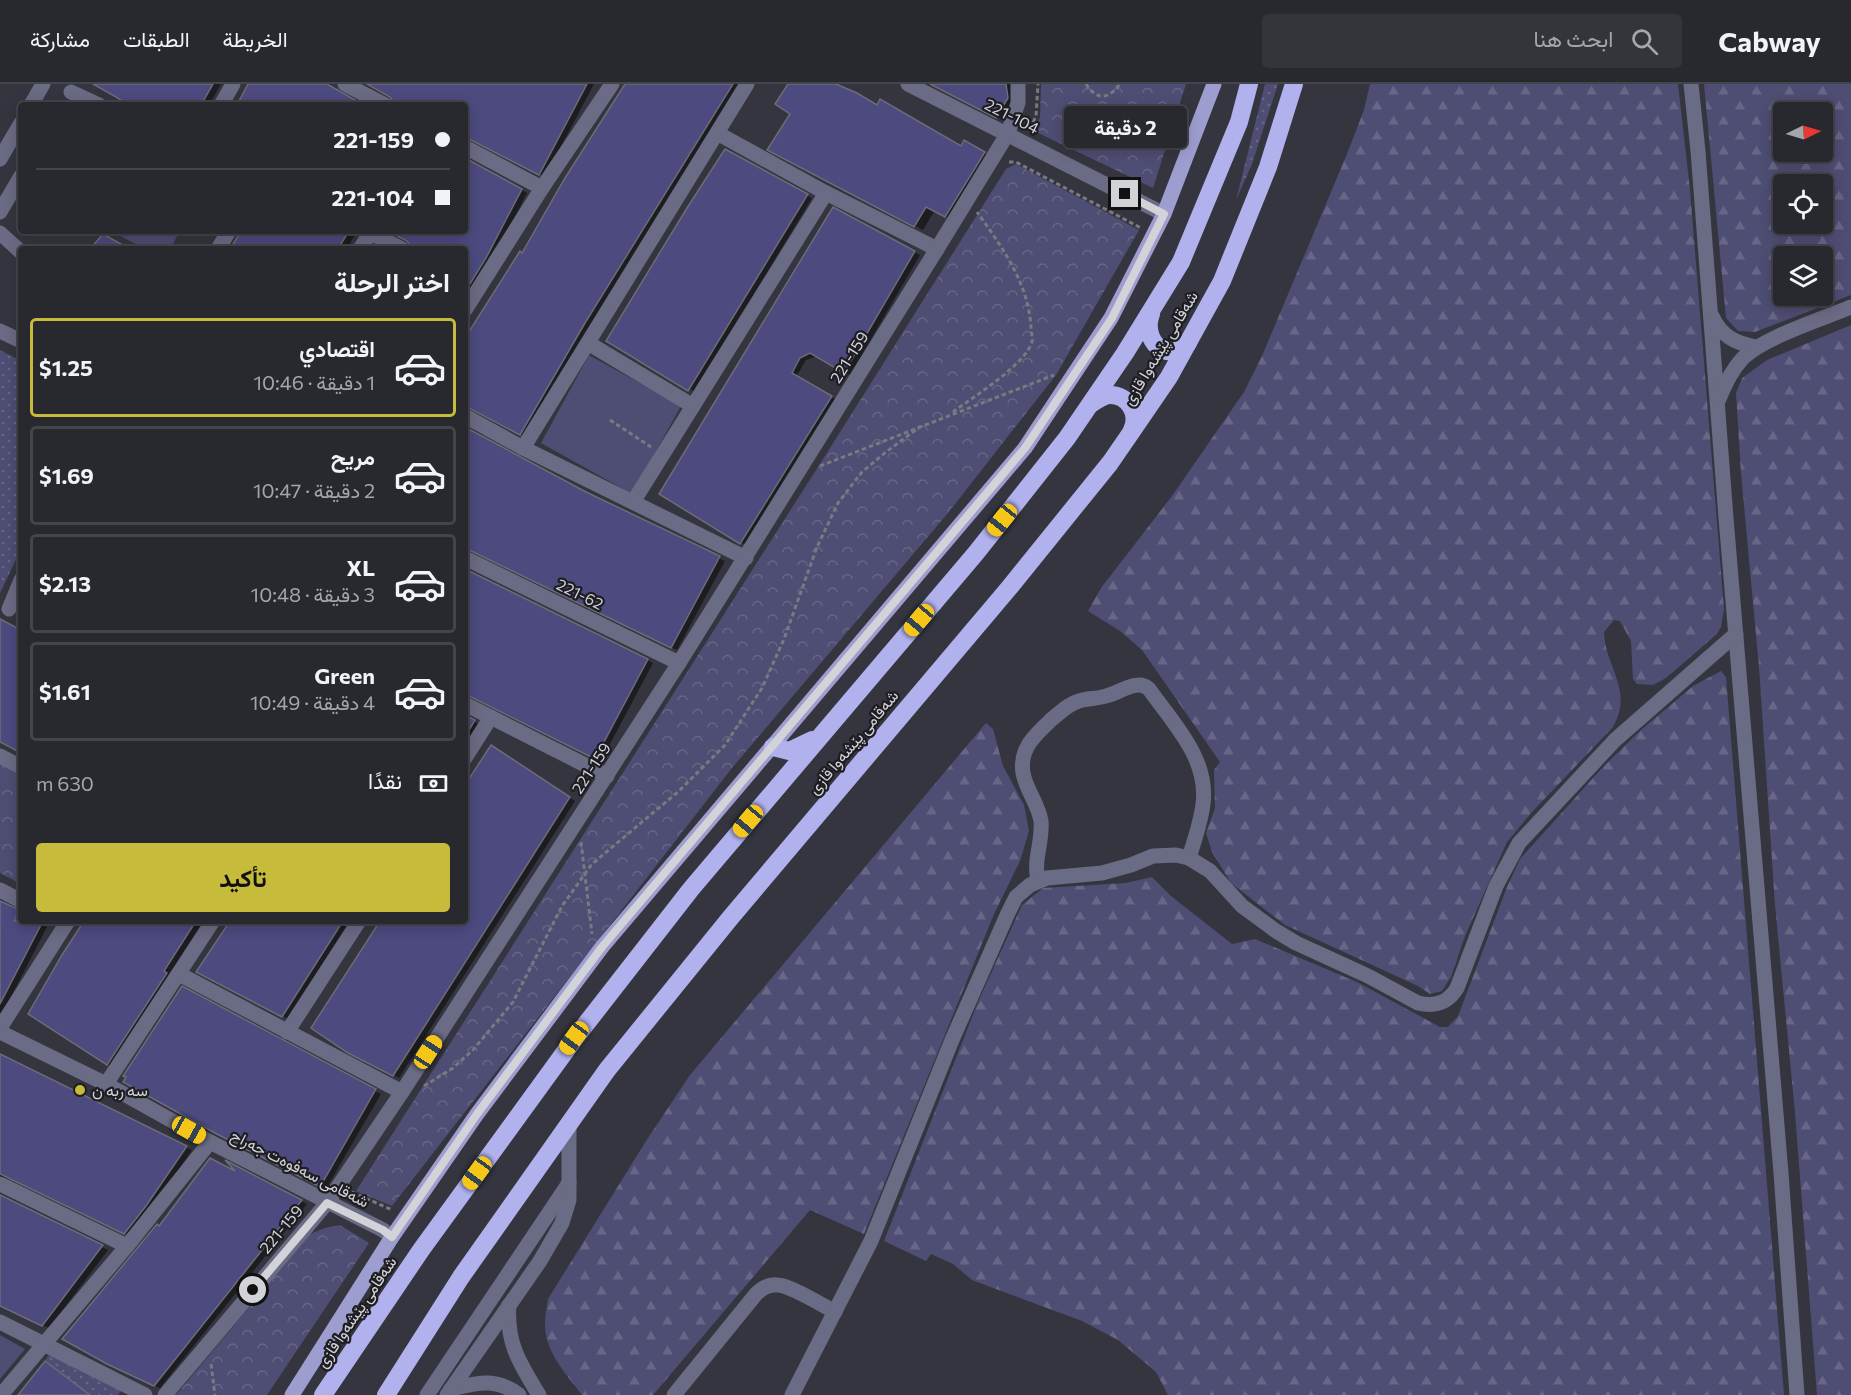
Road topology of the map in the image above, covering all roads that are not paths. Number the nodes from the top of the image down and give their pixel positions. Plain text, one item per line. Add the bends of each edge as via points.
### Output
1 (44, 84) edge
2 (233, 84) edge
3 (747, 84) edge
4 (908, 84) edge
5 (1018, 84) edge
6 (1214, 84) edge
7 (1249, 84) edge
8 (1294, 84) edge
9 (1691, 84) edge
10 (351, 85) edge
11 (609, 85) edge
12 (70, 94) edge
13 (33, 102) edge
14 (91, 102) edge
15 (223, 102) edge
16 (380, 102) edge
17 (18, 128) edge
18 (1008, 133) junction
19 (717, 134) junction
20 (468, 149) edge
21 (0, 159) edge
22 (18, 181) edge
23 (542, 188) junction
24 (826, 193) junction
25 (0, 212) edge
26 (1164, 214) junction
27 (0, 233) edge
28 (373, 234) edge
29 (396, 246) edge
30 (18, 249) edge
31 (937, 249) junction
32 (472, 285) edge
33 (1155, 304) junction
34 (1851, 308) edge
35 (1711, 313) junction
36 (0, 331) edge
37 (18, 340) edge
38 (588, 343) junction
39 (1188, 343) junction
40 (1756, 347) junction
41 (1718, 403) junction
42 (1090, 405) junction
43 (693, 406) junction
44 (468, 419) edge
45 (1130, 435) junction
46 (523, 448) junction
47 (633, 502) junction
48 (746, 558) junction
49 (468, 559) edge
50 (18, 588) edge
51 (10, 610) edge
52 (1736, 634) junction
53 (679, 663) junction
54 (468, 705) edge
55 (492, 717) junction
56 (819, 737) junction
57 (773, 747) junction
58 (468, 753) edge
59 (0, 756) edge
60 (18, 765) edge
61 (607, 776) junction
62 (1188, 858) junction
63 (1038, 880) junction
64 (0, 890) edge
65 (18, 899) edge
66 (63, 924) edge
67 (211, 924) edge
68 (357, 924) edge
69 (179, 974) junction
70 (0, 1030) edge
71 (287, 1032) junction
72 (106, 1084) junction
73 (402, 1092) junction
74 (569, 1124) junction
75 (210, 1142) junction
76 (570, 1181) junction
77 (0, 1184) edge
78 (327, 1203) junction
79 (392, 1237) junction
80 (127, 1246) junction
81 (509, 1305) junction
82 (835, 1312) junction
83 (0, 1322) edge
84 (43, 1344) junction
85 (449, 1392) edge
86 (1, 1395) edge
87 (145, 1395) edge
88 (165, 1395) edge
89 (292, 1395) edge
90 (323, 1395) edge
91 (386, 1395) edge
92 (427, 1395) edge
93 (519, 1395) edge
94 (539, 1395) edge
95 (674, 1395) edge
96 (792, 1395) edge
97 (1797, 1395) edge

1 - 13 street
2 - 15 street
3 - 19 street
4 - 18 street, 221-104
5 - 18 street, 221-159 via 1018,103
6 - 26 main road
7 - 33 highway, شەقامی پێشەوا قازی via 1239,122 1181,262
8 - 39 highway, شەقامی پێشەوا قازی via 1268,167 1222,281
9 - 35 street
10 - 16 street
11 - 23 street
12 - 14 street
17 - 21 street
18 - 26 street, 221-104
18 - 31 street, 221-159
19 - 24 street
19 - 38 street
20 - 23 street
22 - 25 street
23 - 32 street
24 - 31 street
24 - 43 street
26 - 57 main road via 1112,318 1025,448
27 - 30 street
28 - 29 street
31 - 48 street, 221-159
33 - 39 highway via 1148,322 1155,345 1170,351
33 - 42 highway, شەقامی پێشەوا قازی
34 - 40 street
35 - 40 street via 1723,333
35 - 41 street
36 - 37 street
38 - 43 street
38 - 46 street
39 - 45 highway, شەقامی پێشەوا قازی
40 - 41 street via 1735,367
41 - 52 street
42 - 45 highway via 1110,395 1124,399 1134,411
42 - 56 highway, شەقامی پێشەوا قازی via 976,552
43 - 47 street
44 - 46 street
45 - 74 highway, شەقامی پێشەوا قازی via 1009,588 730,917 607,1070
46 - 47 street
47 - 48 street
48 - 53 street, 221-159
49 - 53 street, 221-62
50 - 51 street
52 - 62 street via 1616,740 1519,843 1502,872 1457,988 1442,1003 1418,1003 1296,943 1258,919 1210,871
52 - 97 street
53 - 61 street, 221-159
54 - 55 street
55 - 58 street
55 - 61 street
56 - 57 highway via 789,751
56 - 90 highway, شەقامی پێشەوا قازی via 691,889 574,1038 421,1250
57 - 79 main road via 602,947 477,1114
59 - 60 street
61 - 73 street, 221-159
62 - 63 street via 1153,856 1101,873
62 - 63 street via 1203,805 1200,769 1190,747 1156,699 1138,684 1071,704 1028,744 1023,772 1041,821
63 - 82 street via 1016,897 1008,913 870,1241
64 - 65 street
66 - 70 street
67 - 69 street
68 - 71 street
69 - 71 street
69 - 72 street
70 - 72 street, شەقامی سەفوەت جەراح
71 - 73 street
72 - 75 street, شەقامی سەفوەت جەراح
73 - 78 street, 221-159
74 - 76 street
74 - 91 highway, شەقامی پێشەوا قازی via 461,1277
75 - 78 street, شەقامی سەفوەت جەراح
75 - 80 street
76 - 81 street via 569,1200 561,1223
76 - 92 street
77 - 80 street
78 - 79 street, شەقامی سەفوەت جەراح
78 - 88 street, 221-159
79 - 89 main road
80 - 84 street
81 - 85 street
81 - 94 street via 513,1347
82 - 95 street via 786,1287 765,1287
82 - 96 street
83 - 84 street
84 - 86 street
84 - 87 street
85 - 93 street via 493,1382

